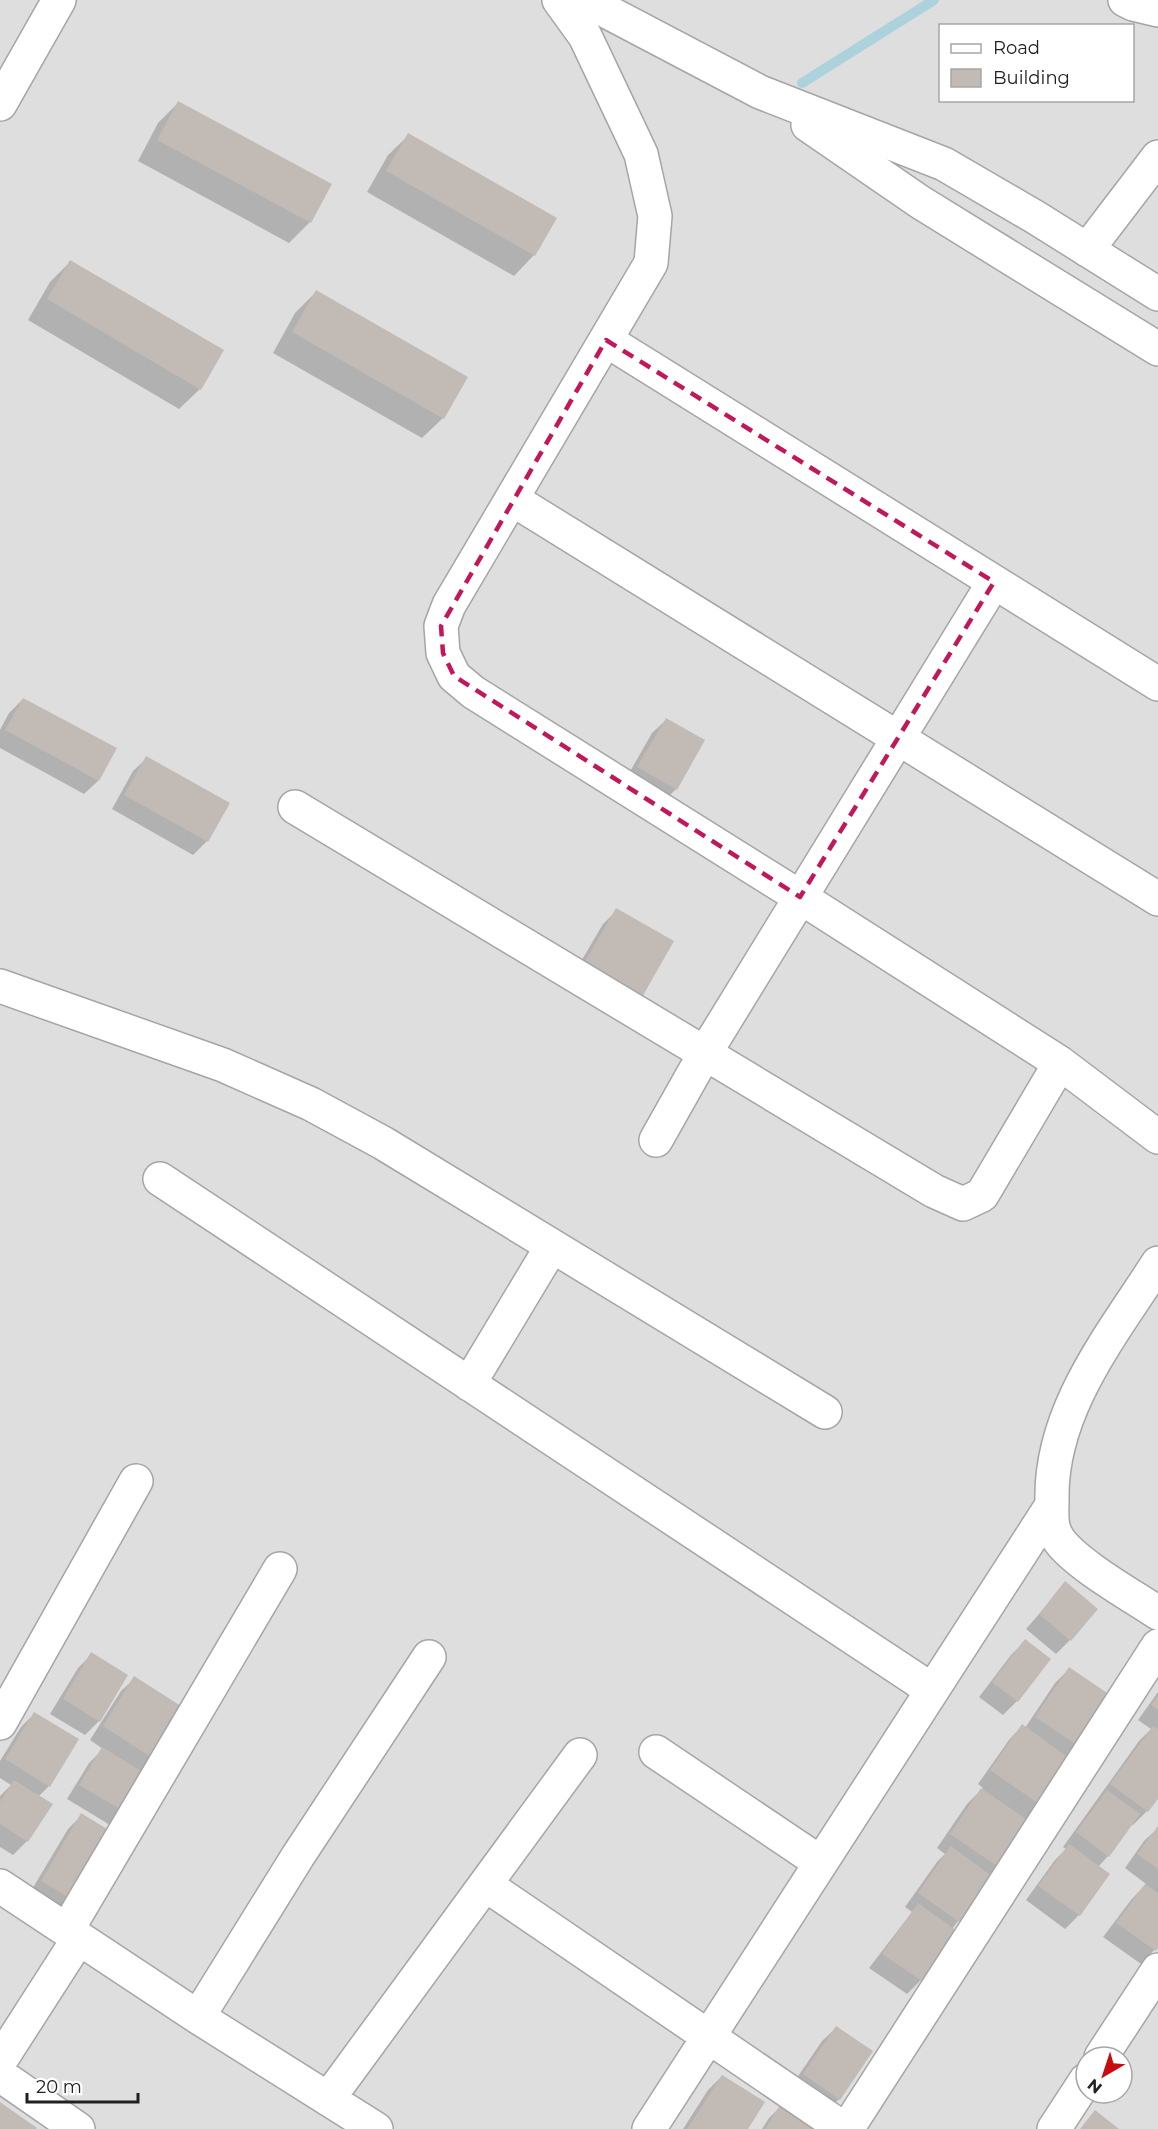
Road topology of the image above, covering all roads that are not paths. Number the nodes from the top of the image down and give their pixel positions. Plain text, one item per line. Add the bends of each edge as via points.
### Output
1 (59, 0) edge
2 (559, 0) edge
3 (585, 0) edge
4 (1125, 0) edge
5 (1158, 10) edge
6 (759, 92) junction
7 (0, 104) edge
8 (1158, 157) edge
9 (1087, 250) junction
10 (1158, 294) edge
11 (606, 340) junction
12 (1158, 349) edge
13 (512, 499) junction
14 (994, 582) junction
15 (1158, 684) edge
16 (898, 739) junction
17 (295, 807) dead end
18 (800, 897) junction
19 (1158, 899) edge
20 (0, 986) edge
21 (705, 1053) junction
22 (1060, 1063) junction
23 (1158, 1137) edge
24 (656, 1140) dead end
25 (160, 1179) dead end
26 (552, 1246) junction
27 (1158, 1263) edge
28 (469, 1384) junction
29 (825, 1412) dead end
30 (136, 1481) dead end
31 (1052, 1505) junction
32 (280, 1569) dead end
33 (1158, 1613) edge
34 (1158, 1646) edge
35 (429, 1657) dead end
36 (932, 1690) junction
37 (0, 1723) edge
38 (656, 1752) dead end
39 (580, 1755) dead end
40 (821, 1863) junction
41 (486, 1885) junction
42 (0, 1886) edge
43 (73, 1934) junction
44 (1158, 1970) edge
45 (198, 2017) junction
46 (709, 2037) junction
47 (1109, 2045) edge
48 (0, 2061) edge
49 (0, 2075) edge
50 (1074, 2098) edge
51 (328, 2099) junction
52 (78, 2129) edge
53 (376, 2129) edge
54 (649, 2129) edge
55 (846, 2129) edge
56 (1054, 2129) edge

1 - 7 street
2 - 11 street via 585,36 641,154 655,216 651,263
3 - 6 street
4 - 5 street
6 - 9 street via 944,164
6 - 12 street via 920,202
8 - 9 street
9 - 10 street
11 - 13 street
11 - 14 street
13 - 16 street
13 - 18 street via 449,605 441,626 443,653 454,676 473,692
14 - 15 street
14 - 16 street
16 - 18 street
16 - 19 street
17 - 21 street
18 - 21 street
18 - 22 street
20 - 26 street via 223,1065 311,1104
21 - 22 street via 934,1191 963,1204 982,1195
21 - 24 street
22 - 23 street
25 - 28 street
26 - 28 street
26 - 29 street
27 - 31 street via 1089,1369 1067,1414 1051,1478
28 - 36 street
30 - 37 street
31 - 33 street via 1051,1524 1058,1539 1074,1556
31 - 36 street
32 - 43 street
34 - 55 street
35 - 45 street
36 - 40 street
38 - 40 street
39 - 41 street
40 - 46 street
41 - 46 street
41 - 51 street
42 - 43 street
43 - 45 street
43 - 48 street
44 - 47 street
45 - 51 street
46 - 54 street
46 - 55 street
49 - 52 street
50 - 56 street
51 - 53 street

